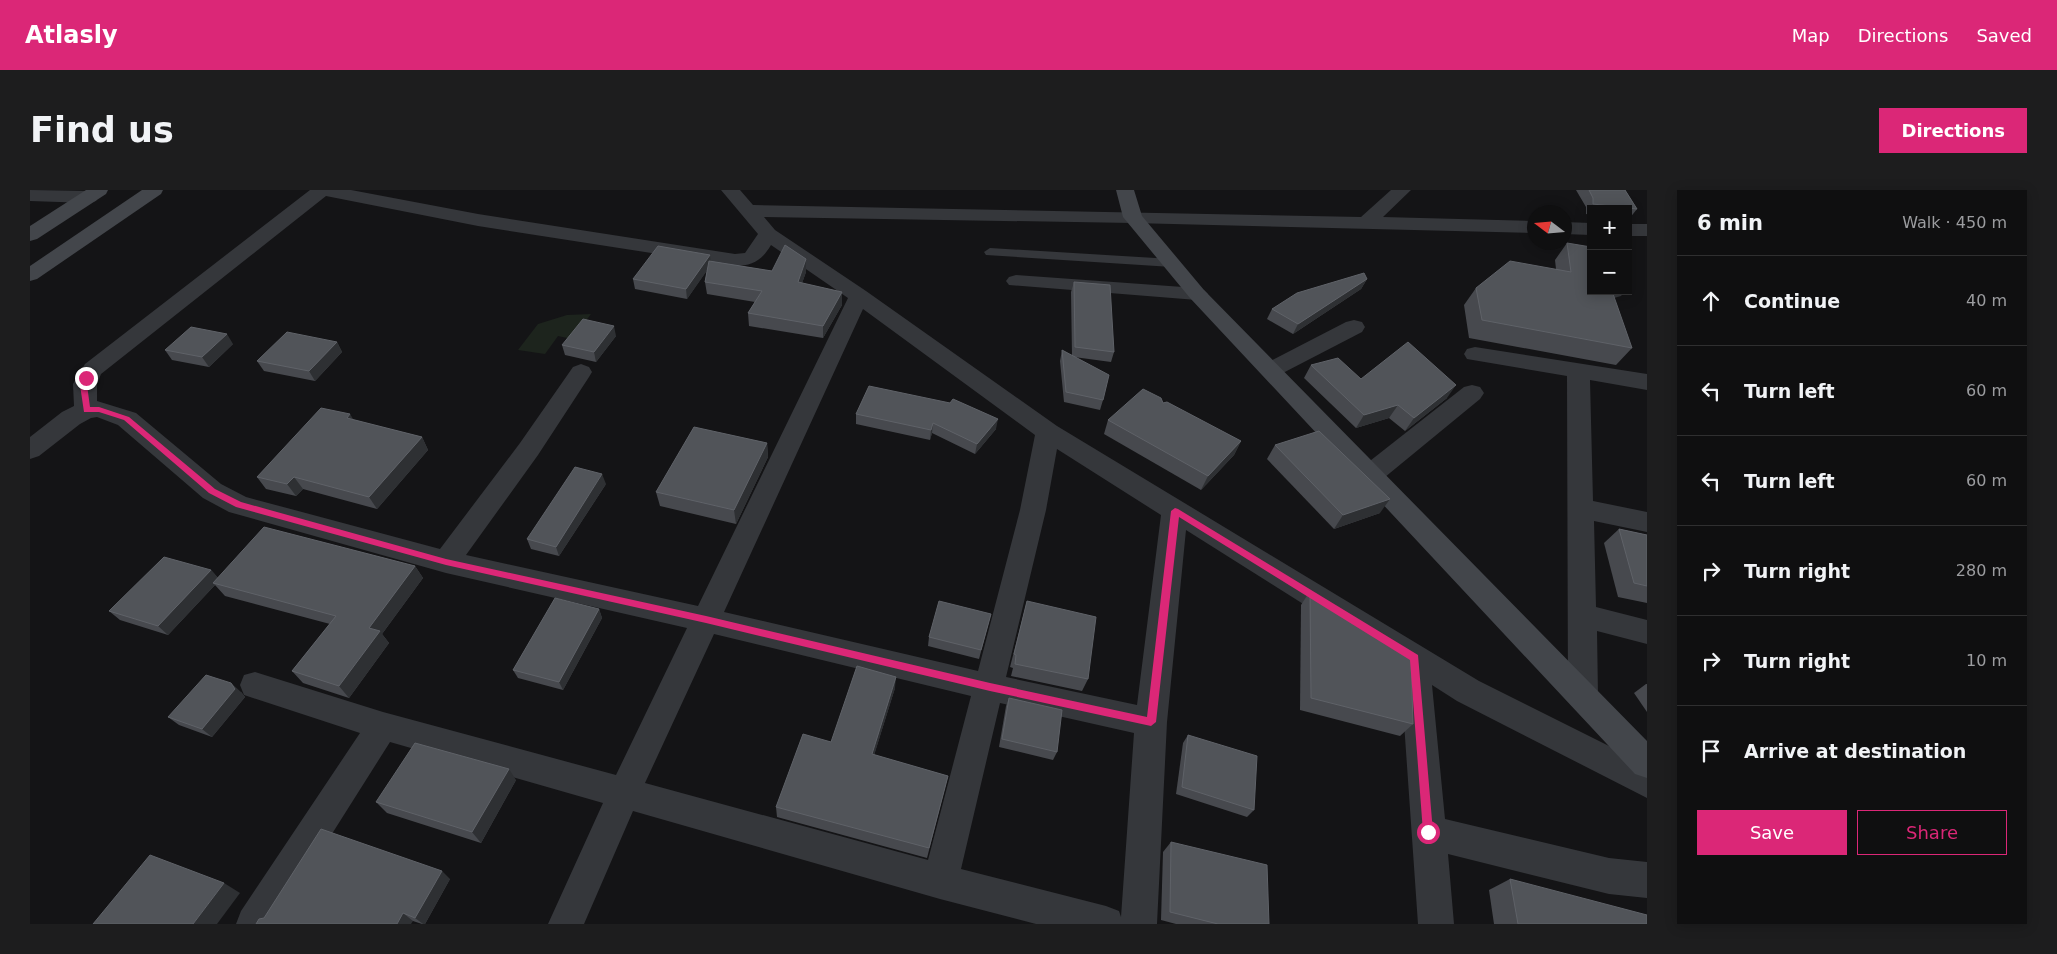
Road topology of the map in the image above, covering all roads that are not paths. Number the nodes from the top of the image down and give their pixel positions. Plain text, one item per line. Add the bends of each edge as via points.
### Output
1 (154, 190) edge
2 (323, 190) edge
3 (730, 190) edge
4 (1125, 190) edge
5 (1402, 190) edge
6 (94, 194) edge
7 (30, 195) edge
8 (747, 211) junction
9 (1133, 217) junction
10 (1366, 223) junction
11 (1527, 228) edge
12 (1572, 228) edge
13 (1587, 229) edge
14 (768, 234) junction
15 (30, 235) edge
16 (990, 252) dead end
17 (1172, 264) junction
18 (30, 275) edge
19 (1016, 281) dead end
20 (1197, 294) junction
21 (859, 296) junction
22 (1354, 327) dead end
23 (1475, 354) dead end
24 (1271, 370) junction
25 (1578, 371) junction
26 (581, 372) dead end
27 (1647, 382) edge
28 (1472, 393) dead end
29 (86, 410) junction
30 (1048, 432) junction
31 (30, 450) edge
32 (1370, 475) junction
33 (1581, 509) junction
34 (1175, 511) junction
35 (1647, 522) edge
36 (446, 562) junction
37 (1581, 615) junction
38 (706, 620) junction
39 (1647, 632) edge
40 (1415, 658) junction
41 (255, 685) dead end
42 (990, 687) junction
43 (1583, 696) junction
44 (1151, 722) junction
45 (383, 726) junction
46 (1647, 764) edge
47 (1647, 782) edge
48 (624, 793) junction
49 (1428, 832) junction
50 (940, 880) junction
51 (1647, 880) edge
52 (254, 924) edge
53 (566, 924) edge
54 (1106, 924) edge
55 (1139, 924) edge
56 (1436, 924) edge

1 - 18 street
2 - 14 street via 464,218 735,260 754,256
2 - 29 street via 93,369 84,385
3 - 8 street
4 - 9 street
5 - 10 street
6 - 7 street
6 - 15 street
8 - 9 street
8 - 14 street
9 - 10 street
9 - 17 street
10 - 11 street
12 - 13 street
14 - 21 street
16 - 17 lane
17 - 20 street
19 - 20 street
20 - 24 street
21 - 30 street
21 - 38 street
22 - 24 street
23 - 25 street
24 - 32 street
25 - 27 street
25 - 33 street
26 - 36 street
28 - 32 street
29 - 31 street
29 - 36 street via 99,409 127,419 212,491 238,505
30 - 34 street
30 - 42 street via 1033,510
32 - 43 street
33 - 35 street
33 - 37 street
34 - 40 street
34 - 44 street
36 - 38 street
37 - 39 street
37 - 43 street
38 - 42 street
38 - 48 street
40 - 47 street via 1468,691
40 - 49 street
41 - 45 street
42 - 44 street
42 - 50 street
43 - 46 street
44 - 55 street
45 - 48 street
45 - 52 street
48 - 50 street
48 - 53 street
49 - 51 street via 1609,876
49 - 56 street
50 - 54 street

